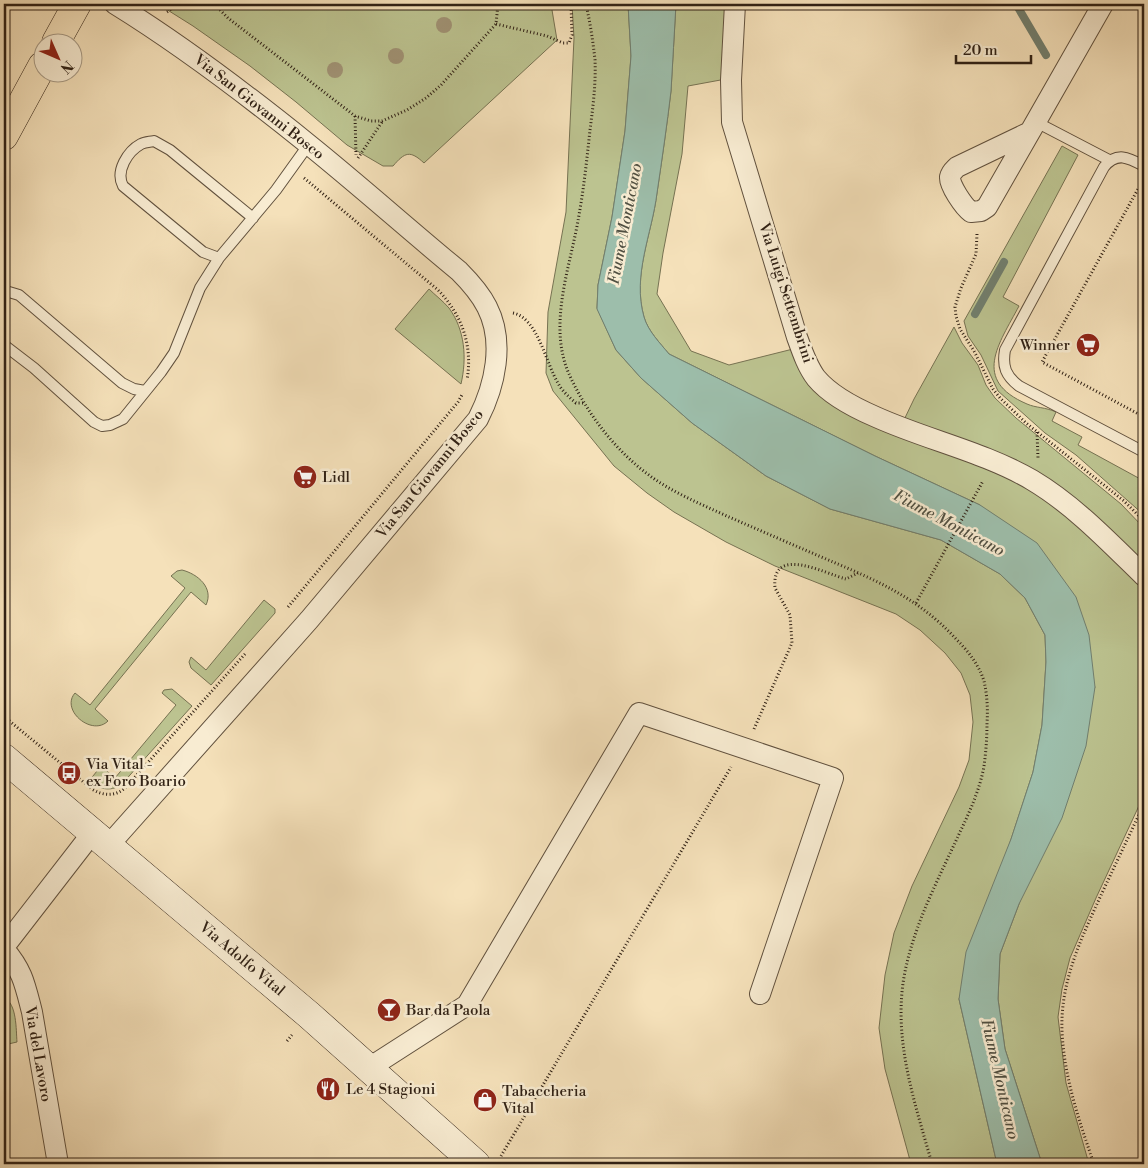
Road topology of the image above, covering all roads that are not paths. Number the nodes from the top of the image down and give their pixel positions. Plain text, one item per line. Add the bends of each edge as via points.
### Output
1 (77, 4) edge
2 (115, 4) edge
3 (735, 4) edge
4 (1103, 4) edge
5 (62, 32) edge
6 (33, 82) edge
7 (1033, 127) joint
8 (4, 136) edge
9 (309, 144) junction
10 (1109, 160) junction
11 (1144, 166) edge
12 (253, 218) junction
13 (219, 258) junction
14 (4, 294) edge
15 (4, 345) edge
16 (146, 391) junction
17 (1144, 452) edge
18 (1144, 576) edge
19 (4, 758) edge
20 (100, 839) junction
21 (4, 948) edge
22 (760, 994) dead end
23 (369, 1068) junction
24 (58, 1164) edge
25 (487, 1164) edge

1 - 5 main road
2 - 9 street, Via San Giovanni Bosco via 161,32
3 - 18 street, Via Luigi Settembrini via 732,122 798,337 816,378 858,410 1033,480 1088,523
4 - 7 street
6 - 8 main road
7 - 10 lane
9 - 12 lane
9 - 20 street, Via San Giovanni Bosco via 471,283 493,321 495,370 492,386 478,419 309,620
10 - 11 lane via 1128,158
10 - 17 lane via 1005,350 1005,372 1019,386
12 - 13 lane
12 - 13 lane via 170,150 154,141 142,143 131,152 122,165 119,179 123,186 203,252
13 - 16 lane via 200,288 174,353
14 - 16 lane via 19,295 122,383
15 - 16 lane via 102,426 123,419
19 - 20 street, Via Adolfo Vital
20 - 21 street, Via del Lavoro
20 - 23 street, Via Adolfo Vital
21 - 24 street, Via del Lavoro via 22,974 28,998
22 - 23 street via 834,778 639,713 467,1006
23 - 25 street, Via Adolfo Vital

